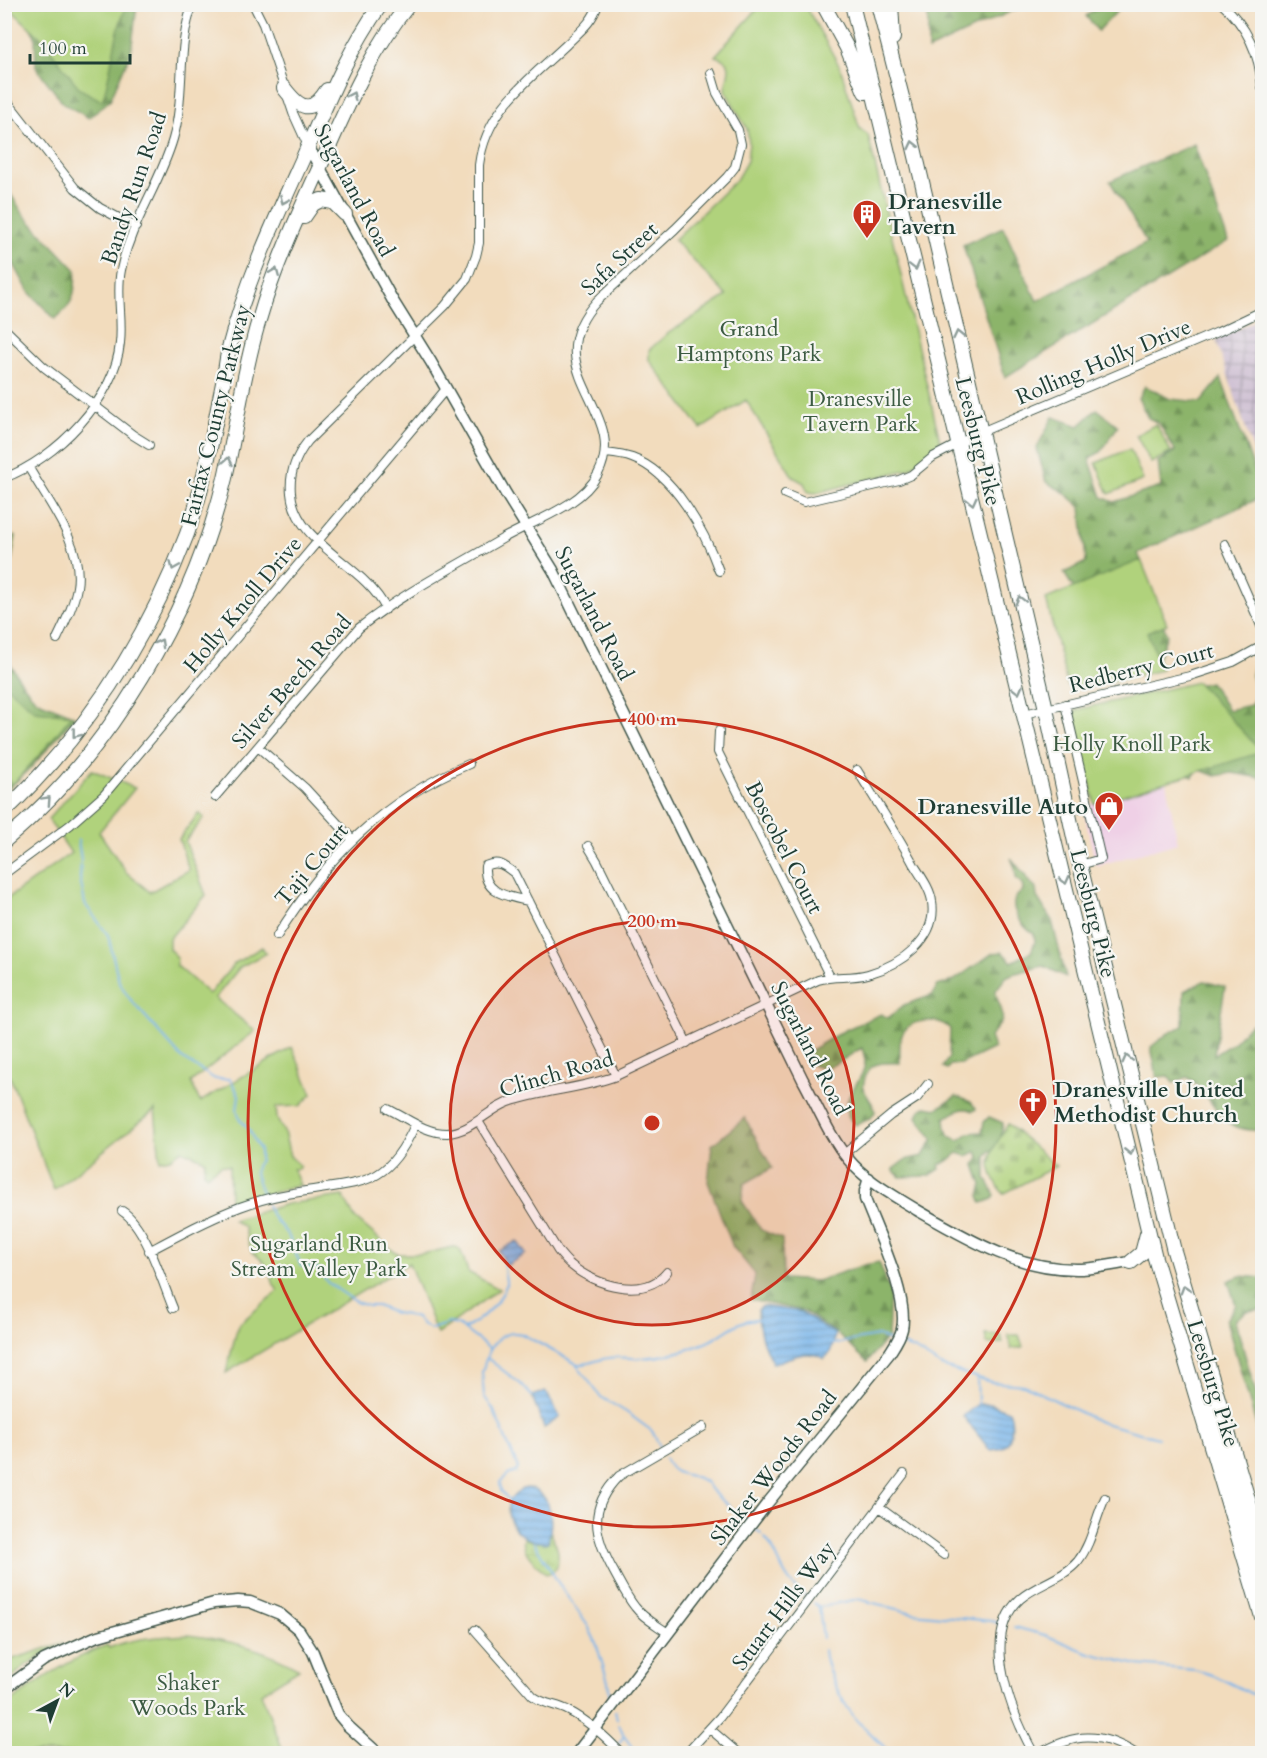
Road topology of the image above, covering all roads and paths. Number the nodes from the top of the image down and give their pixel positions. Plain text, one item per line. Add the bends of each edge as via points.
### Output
1 (193, 4) edge
2 (253, 4) edge
3 (381, 4) edge
4 (409, 4) edge
5 (598, 4) edge
6 (823, 4) edge
7 (852, 4) edge
8 (878, 4) edge
9 (891, 4) edge
10 (1222, 4) edge
11 (343, 65) junction
12 (711, 73) dead end
13 (284, 88) junction
14 (1263, 88) edge
15 (4, 97) edge
16 (903, 101) junction
17 (308, 146) junction
18 (888, 157) junction
19 (320, 168) junction
20 (345, 214) junction
21 (136, 227) junction
22 (287, 244) junction
23 (1263, 311) edge
24 (4, 328) edge
25 (414, 335) junction
26 (446, 389) junction
27 (95, 406) junction
28 (981, 432) junction
29 (957, 444) junction
30 (149, 445) dead end
31 (604, 453) junction
32 (29, 468) junction
33 (4, 478) edge
34 (784, 494) dead end
35 (527, 526) junction
36 (319, 541) junction
37 (1225, 544) dead end
38 (719, 571) dead end
39 (386, 609) junction
40 (1263, 628) edge
41 (57, 639) dead end
42 (1263, 646) edge
43 (1065, 704) junction
44 (1046, 709) junction
45 (1024, 714) junction
46 (719, 731) dead end
47 (258, 747) junction
48 (469, 764) dead end
49 (857, 770) dead end
50 (214, 797) dead end
51 (1088, 806) junction
52 (1068, 811) junction
53 (4, 812) edge
54 (352, 839) junction
55 (4, 841) edge
56 (588, 846) dead end
57 (1080, 865) junction
58 (4, 874) edge
59 (528, 902) junction
60 (277, 936) dead end
61 (830, 977) junction
62 (766, 1004) junction
63 (687, 1042) junction
64 (616, 1076) junction
65 (928, 1084) dead end
66 (388, 1109) dead end
67 (478, 1121) junction
68 (415, 1125) junction
69 (844, 1154) junction
70 (869, 1178) junction
71 (122, 1211) dead end
72 (1148, 1227) junction
73 (149, 1251) junction
74 (1131, 1262) junction
75 (667, 1272) dead end
76 (1161, 1277) junction
77 (173, 1308) dead end
78 (1180, 1342) junction
79 (703, 1427) dead end
80 (904, 1474) dead end
81 (1105, 1498) dead end
82 (879, 1508) junction
83 (1263, 1546) edge
84 (944, 1555) dead end
85 (1263, 1581) edge
86 (1263, 1617) edge
87 (475, 1630) dead end
88 (668, 1633) junction
89 (4, 1689) edge
90 (595, 1730) junction
91 (710, 1730) junction
92 (380, 1754) edge
93 (576, 1754) edge
94 (622, 1754) edge
95 (686, 1754) edge
96 (739, 1754) edge
97 (1036, 1754) edge
98 (1136, 1754) edge

1 - 21 street, Bandy Run Road via 185,34 173,138
2 - 13 street, Sugarland Road
3 - 11 highway, Fairfax County Parkway
19 -> 4 highway, Fairfax County Parkway via 369,63
5 - 25 street via 589,23 495,117 479,165 481,229 474,262 459,290
6 - 18 highway via 853,61
7 - 18 highway, Leesburg Pike
8 - 16 highway, Leesburg Pike
9 - 16 highway
10 - 14 street via 1253,46
11 - 13 highway via 324,95 309,107 294,102
11 - 17 highway, Fairfax County Parkway
12 - 31 street, Safa Street via 717,93 738,130 741,144 735,167 588,310 578,329 575,360 603,429
13 - 17 street, Sugarland Road
15 - 21 street via 75,188 100,208
28 -> 16 highway, Leesburg Pike
17 - 19 street, Sugarland Road
17 -> 53 highway, Fairfax County Parkway via 241,305 203,479 188,531 165,587 132,652 99,704 52,764
18 -> 29 highway, Leesburg Pike
19 - 20 street, Sugarland Road
19 - 22 highway, Fairfax County Parkway
20 - 22 highway via 327,200 316,201
20 - 25 street, Sugarland Road
21 - 27 street, Bandy Run Road via 119,283 119,355
55 -> 22 highway, Fairfax County Parkway via 62,784 108,728 149,663 194,574 225,478 258,322
23 - 28 street, Rolling Holly Drive
24 - 27 street via 44,367
25 - 26 street, Sugarland Road
25 - 36 street via 308,441 296,459 292,500 299,519
26 - 35 street, Sugarland Road
26 - 36 street, Holly Knoll Drive
27 - 30 street
27 - 32 street, Bandy Run Road
28 - 29 street, Rolling Holly Drive
44 -> 28 highway, Leesburg Pike
29 - 34 street, Rolling Holly Drive via 899,480 804,502
29 -> 45 highway, Leesburg Pike
31 - 35 street, Safa Street via 599,473 586,491
31 - 38 street via 634,458 669,485 692,514
32 - 33 street, Bandy Run Road
32 - 41 street via 70,540 77,562 75,596
35 - 39 street, Silver Beech Road
35 - 62 street, Sugarland Road via 565,591
36 - 39 street via 363,579
36 - 58 street, Holly Knoll Drive via 104,795
37 - 40 street
39 - 47 street, Silver Beech Road via 349,639
42 - 43 street, Redberry Court via 1200,673
43 - 44 street, Redberry Court
43 - 51 street
44 - 45 street, Redberry Court
44 - 52 highway, Leesburg Pike
45 -> 72 highway, Leesburg Pike
46 - 61 street, Boscobel Court via 717,752
47 - 50 street, Silver Beech Road
47 - 54 street via 305,788
48 - 54 street, Taji Court via 402,799
49 - 61 street, Clinch Road via 924,882 932,901 931,927 915,949 892,964 868,974
51 - 52 street
51 - 57 street via 1101,859
52 - 57 highway, Leesburg Pike
54 - 60 street, Taji Court via 310,886
56 - 63 street
83 -> 57 highway, Leesburg Pike via 1174,1251
59 - 59 street via 514,873 503,864 485,866 490,888
59 - 64 street
61 - 62 street, Clinch Road
62 - 63 street, Clinch Road
62 - 69 street, Sugarland Road
63 - 64 street, Clinch Road
64 - 67 street, Clinch Road via 508,1103
65 - 69 street via 917,1098
66 - 68 street, Clinch Road
67 - 68 street, Clinch Road via 447,1133
67 - 75 street via 571,1266 606,1284 624,1287 659,1281
68 - 73 street via 403,1150 375,1176 351,1185 275,1197 240,1207
69 - 70 street, Sugarland Road
70 - 74 street, Sugarland Road via 964,1237 1018,1260 1053,1268 1082,1269
70 - 88 street, Shaker Woods Road via 864,1194 899,1296 903,1320 900,1336
71 - 73 street via 139,1226
72 - 74 highway via 1144,1251
72 - 76 highway, Leesburg Pike
73 - 77 street
74 - 76 highway via 1148,1265
76 - 78 highway, Leesburg Pike
78 - 85 highway via 1215,1426
78 - 86 highway, Leesburg Pike
79 - 88 street via 619,1476 609,1486 598,1509 597,1536 620,1583 636,1608
80 - 82 street, Stuart Hills Way
81 - 97 street via 1086,1550 1076,1563 1020,1599 1005,1620 1001,1642 1004,1681 1013,1712
82 - 84 street
82 - 91 street, Stuart Hills Way
87 - 90 street via 536,1699 567,1710
88 - 90 street, Shaker Woods Road
89 - 92 street via 44,1660 95,1637 214,1603 250,1602 280,1614 299,1630 313,1652 338,1714
90 - 93 street, Shaker Woods Road
90 - 94 street
91 - 95 street, Stuart Hills Way
91 - 96 street
97 - 98 street via 1068,1740 1094,1737 1122,1745

